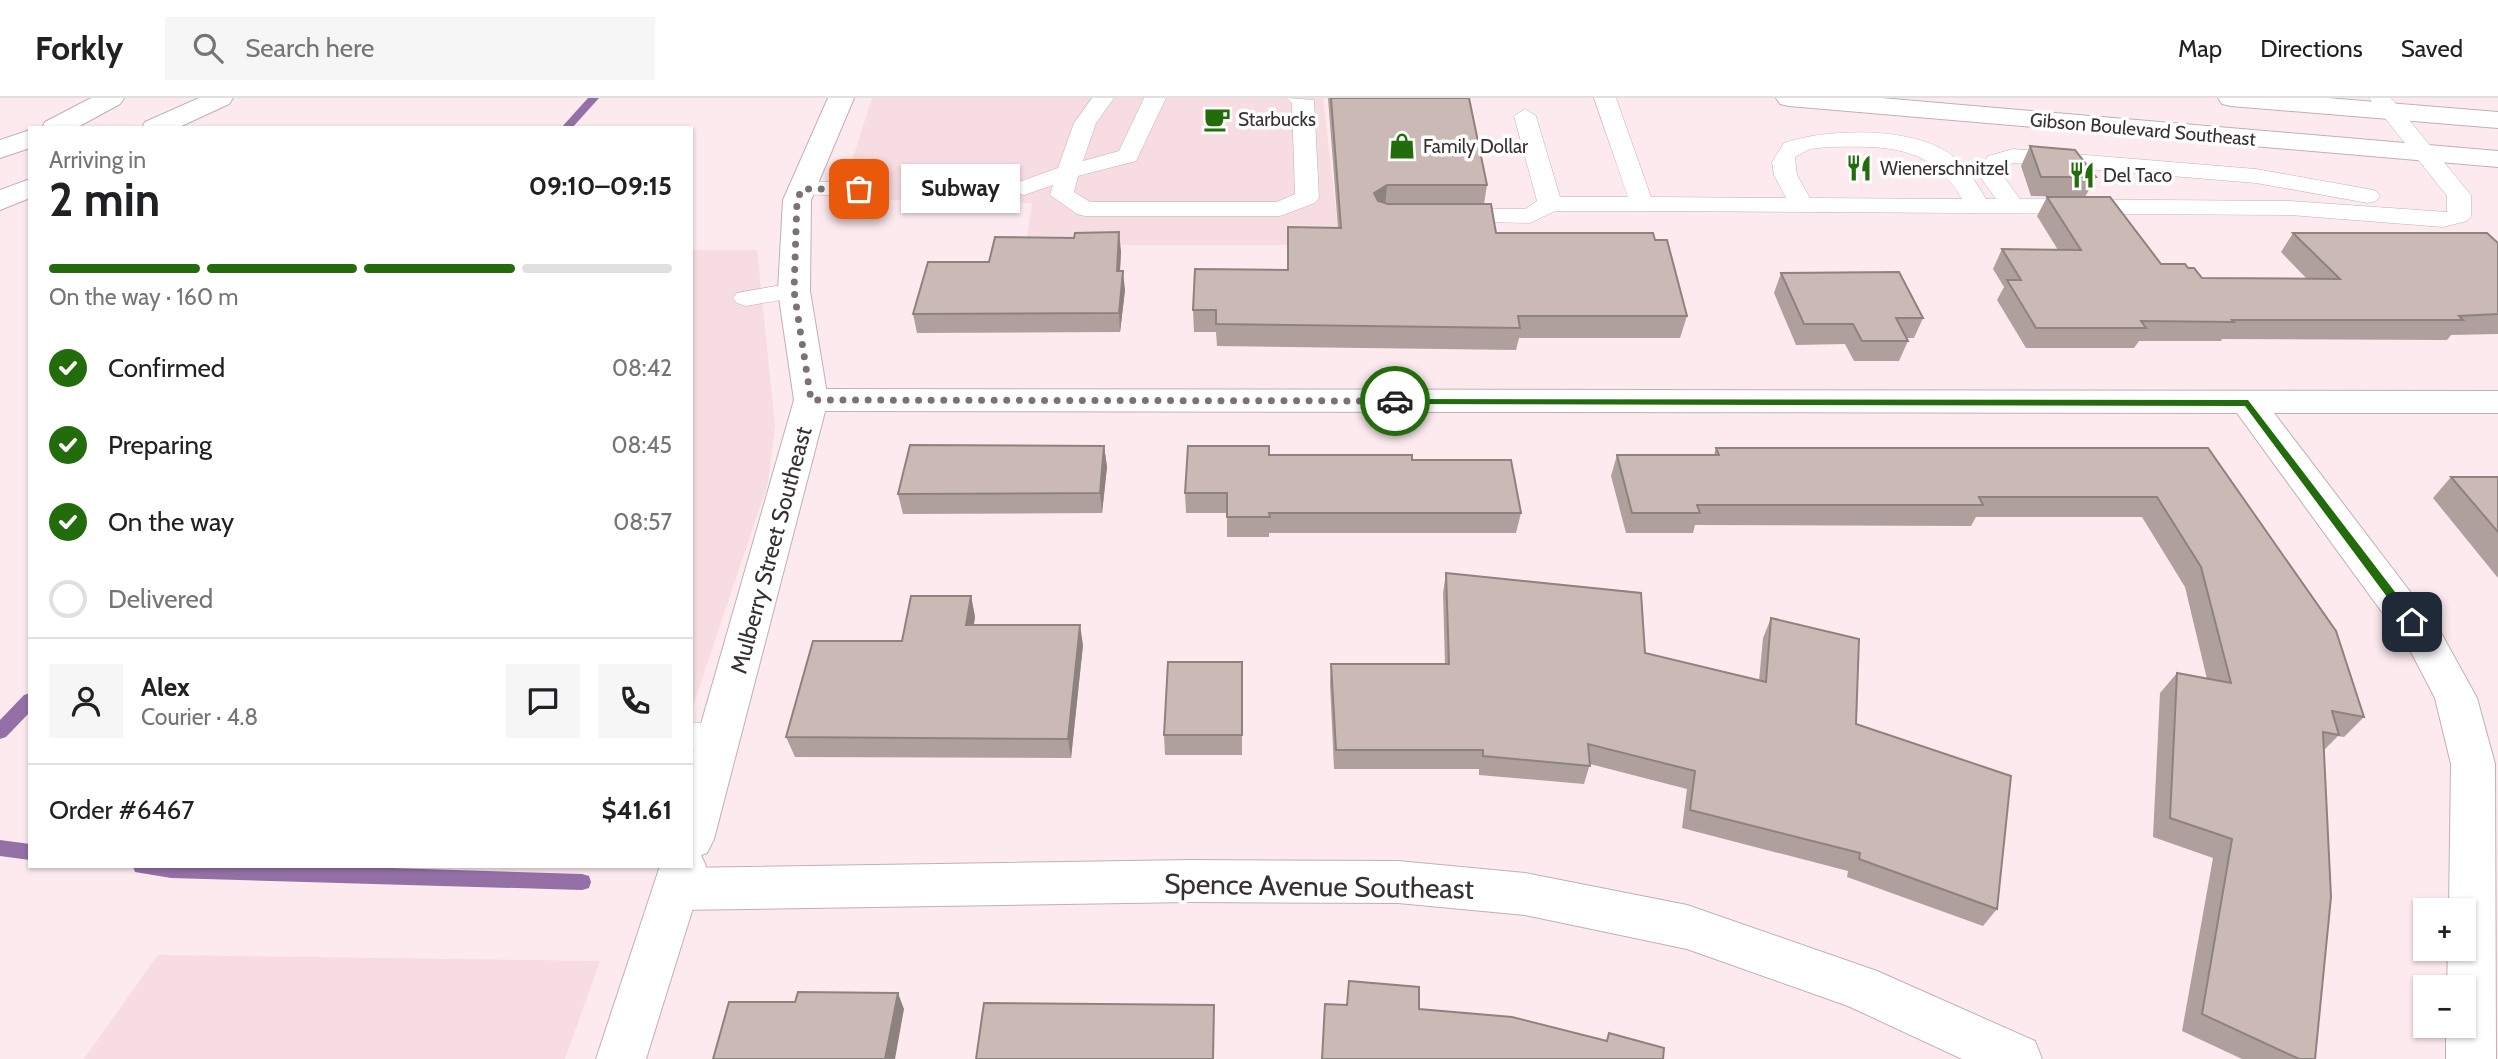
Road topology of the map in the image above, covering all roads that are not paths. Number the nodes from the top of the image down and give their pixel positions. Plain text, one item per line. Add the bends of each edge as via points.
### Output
1 (111, 98) edge
2 (183, 98) edge
3 (220, 98) edge
4 (841, 98) edge
5 (1103, 98) edge
6 (1155, 98) edge
7 (1298, 98) edge
8 (1605, 98) edge
9 (1789, 98) edge
10 (2231, 98) edge
11 (2385, 105) edge
12 (1525, 116) dead end
13 (2498, 120) edge
14 (59, 126) edge
15 (142, 126) edge
16 (159, 126) edge
17 (28, 139) edge
18 (0, 150) edge
19 (2423, 153) junction
20 (2498, 159) edge
21 (1068, 172) junction
22 (28, 188) edge
23 (1024, 188) dead end
24 (802, 189) junction
25 (859, 189) dead end
26 (0, 201) edge
27 (1549, 204) junction
28 (1642, 204) junction
29 (1802, 205) junction
30 (1978, 206) junction
31 (2013, 206) junction
32 (1426, 216) edge
33 (2443, 220) junction
34 (794, 291) junction
35 (746, 298) dead end
36 (811, 400) junction
37 (2498, 402) edge
38 (2248, 403) junction
39 (706, 737) edge
40 (693, 825) edge
41 (680, 878) edge
42 (621, 1059) edge
43 (2017, 1059) edge
44 (2471, 1059) edge

1 - 14 main road
2 - 15 main road
3 - 16 main road
4 - 24 main road, Mulberry Street Southeast
5 - 21 lane via 1085,123
6 - 21 lane via 1128,156
7 - 21 lane via 1303,100 1307,198 1280,209 1085,209 1062,195
8 - 28 lane
9 - 19 main road, Gibson Boulevard Southeast
10 - 11 main road, Gibson Boulevard Southeast
11 - 13 main road, Gibson Boulevard Southeast
11 - 19 lane
12 - 27 lane
17 - 18 main road
19 - 20 main road, Gibson Boulevard Southeast
19 - 33 lane via 2459,195 2459,216
21 - 23 lane
22 - 26 main road
24 - 25 lane
24 - 34 main road, Mulberry Street Southeast via 797,200
27 - 28 lane
27 - 32 lane via 1530,216
28 - 29 lane
29 - 30 lane
29 - 30 lane via 1783,169 1784,154 1791,146 1820,139 1926,149 1948,162
30 - 31 lane
31 - 33 lane via 2290,208
31 - 33 lane via 1989,173 1996,161 2013,156 2256,176 2377,198
34 - 35 lane
34 - 36 main road, Mulberry Street Southeast
36 - 38 main road
36 - 39 main road, Mulberry Street Southeast
37 - 38 main road
38 - 44 main road via 2426,642 2456,698 2473,764
39 - 40 main road, Mulberry Street Southeast
41 - 42 main road
41 - 43 main road, Spence Avenue Southeast via 1357,882 1525,894 1687,927 1860,987

